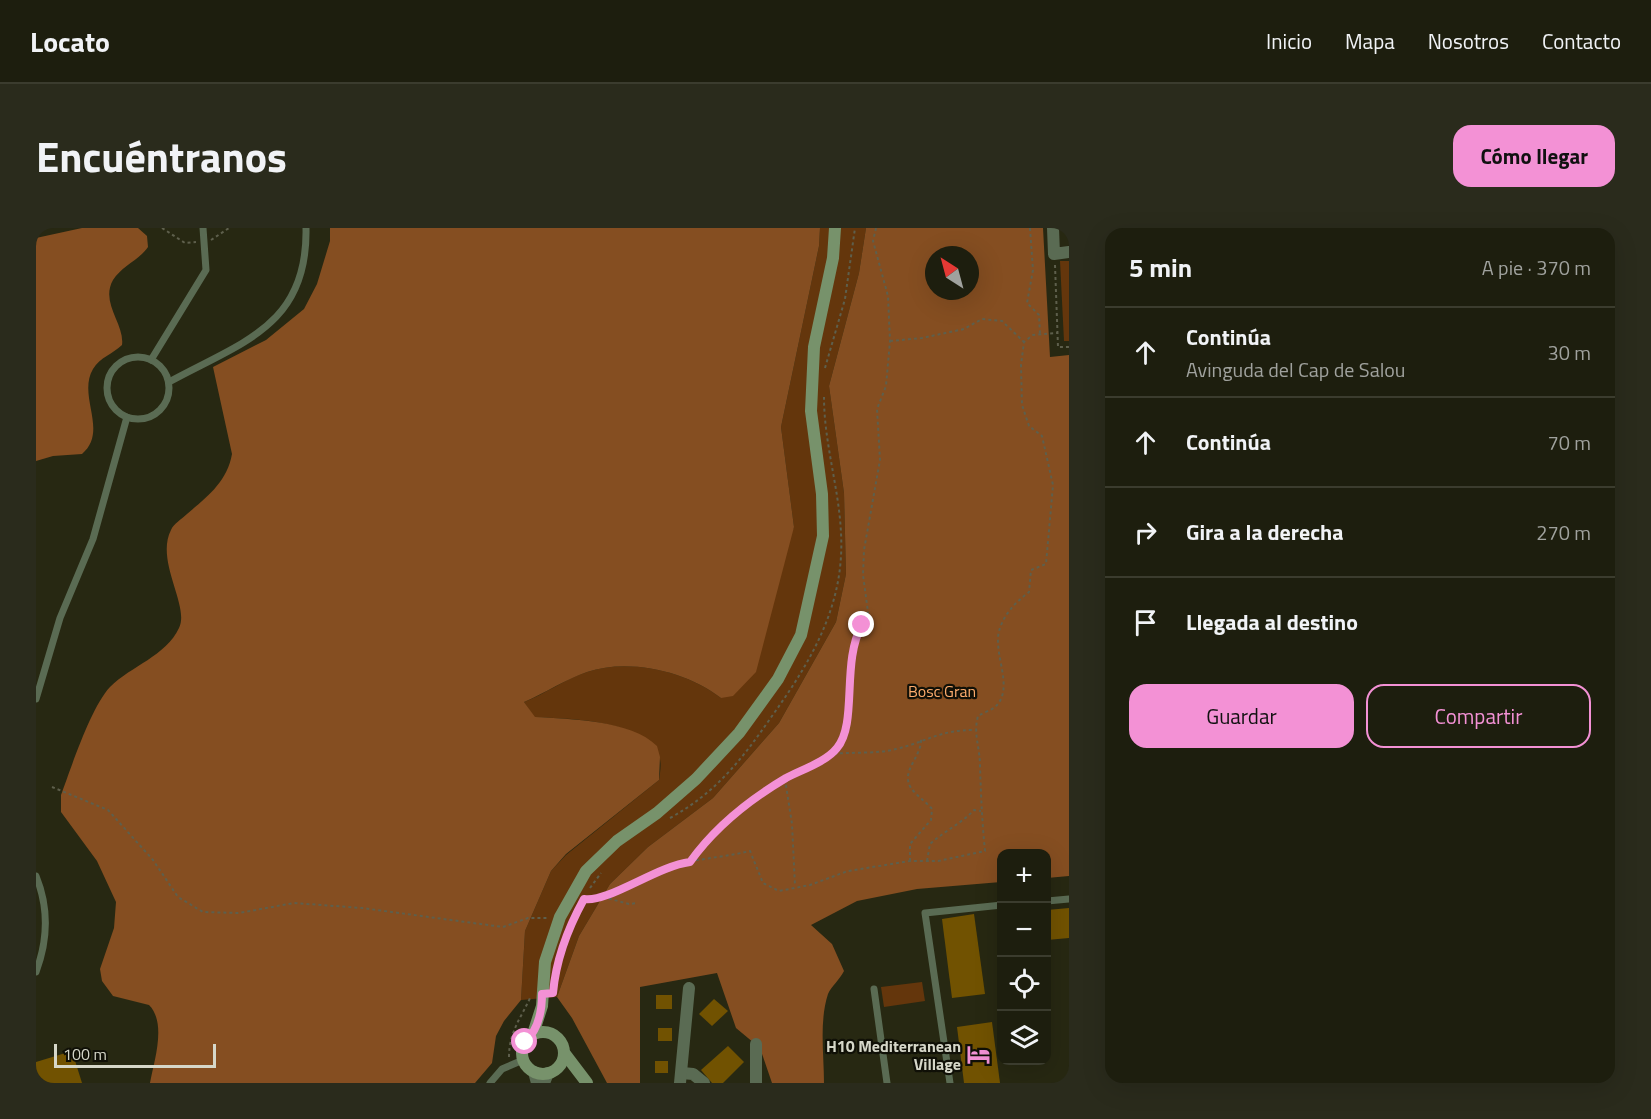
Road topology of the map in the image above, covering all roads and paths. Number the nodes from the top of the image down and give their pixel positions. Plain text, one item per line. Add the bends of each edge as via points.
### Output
1 (203, 228) edge
2 (306, 228) edge
3 (835, 228) edge
4 (855, 228) edge
5 (876, 228) edge
6 (1030, 228) edge
7 (1053, 228) edge
8 (1069, 252) edge
9 (1054, 254) junction
10 (1057, 333) junction
11 (1040, 334) junction
12 (890, 341) junction
13 (1024, 342) junction
14 (1069, 348) edge
15 (152, 360) junction
16 (824, 377) dead end
17 (169, 382) junction
18 (824, 394) dead end
19 (127, 417) junction
20 (36, 699) edge
21 (974, 730) junction
22 (921, 739) junction
23 (830, 754) junction
24 (785, 779) junction
25 (52, 787) dead end
26 (981, 811) junction
27 (661, 823) dead end
28 (910, 861) junction
29 (927, 861) junction
30 (690, 862) junction
31 (604, 869) dead end
32 (36, 876) edge
33 (795, 886) junction
34 (579, 897) junction
35 (603, 897) junction
36 (1069, 899) edge
37 (1051, 901) edge
38 (638, 903) dead end
39 (997, 905) edge
40 (560, 917) junction
41 (567, 935) dead end
42 (36, 972) edge
43 (689, 988) dead end
44 (874, 989) dead end
45 (542, 1000) junction
46 (533, 1034) junction
47 (554, 1035) junction
48 (756, 1044) dead end
49 (565, 1054) junction
50 (523, 1060) junction
51 (511, 1066) junction
52 (549, 1076) edge
53 (536, 1078) edge
54 (681, 1078) edge
55 (490, 1083) edge
56 (585, 1083) edge
57 (704, 1083) edge
58 (756, 1083) edge
59 (887, 1083) edge
60 (950, 1083) edge

1 - 15 lane via 206,270
2 - 17 lane via 302,275 285,310 248,339
3 - 34 street via 833,258 814,347 811,411 822,494 823,536 801,635 778,679 739,733 696,779 617,841 586,871
4 - 16 path via 845,299
5 - 12 path via 873,241 888,296
6 - 11 path via 1033,270 1028,303 1039,315
7 - 9 street
8 - 9 street
9 - 10 path
10 - 11 path
10 - 14 path via 1058,347
11 - 13 path via 1033,334
12 - 13 path via 964,329 982,319 1002,321
12 - 23 path via 885,386 877,409 880,460 864,550 868,612 852,650 849,726
13 - 21 path via 1022,405 1029,426 1042,436 1053,485 1046,564 1031,570 1029,592 1014,604 1000,627 998,654 1004,692 996,706 978,716
15 - 17 lane via 163,369
15 - 19 lane via 128,359 110,376 110,400
17 - 19 lane via 168,398 158,412 143,419
18 - 27 path via 842,534 838,586 829,618 808,664 731,772 707,795
19 - 20 lane via 93,539 60,618
21 - 22 path via 956,730
21 - 26 path via 980,764
22 - 23 path via 895,750
22 - 28 path via 921,750 908,777 911,789 932,809 931,820 910,844
23 - 24 path
24 - 30 path via 710,835
24 - 33 path
25 - 40 path via 108,810 153,860 178,897 203,912 239,913 294,903 503,927 528,918
26 - 29 path via 974,810 963,822 944,831 930,844
26 - 29 path via 985,851
28 - 29 path
28 - 33 path via 848,871 810,885
30 - 33 path via 750,851 763,883 779,891
30 - 35 path via 651,873
31 - 34 path
32 - 42 lane via 47,921
34 - 35 path
34 - 40 street
34 - 41 path
35 - 38 path
36 - 37 lane
39 - 60 lane via 925,912
40 - 45 street via 545,962
43 - 54 street
44 - 59 lane
45 - 46 street
45 - 47 street
45 - 51 path via 533,992 516,1021 510,1037
46 - 47 street
46 - 50 street via 525,1042
47 - 49 street
48 - 58 street
49 - 52 street via 561,1065
49 - 56 street
50 - 51 lane
50 - 53 street
51 - 55 lane
52 - 53 street
52 - 56 street via 569,1074
54 - 57 street via 693,1074

